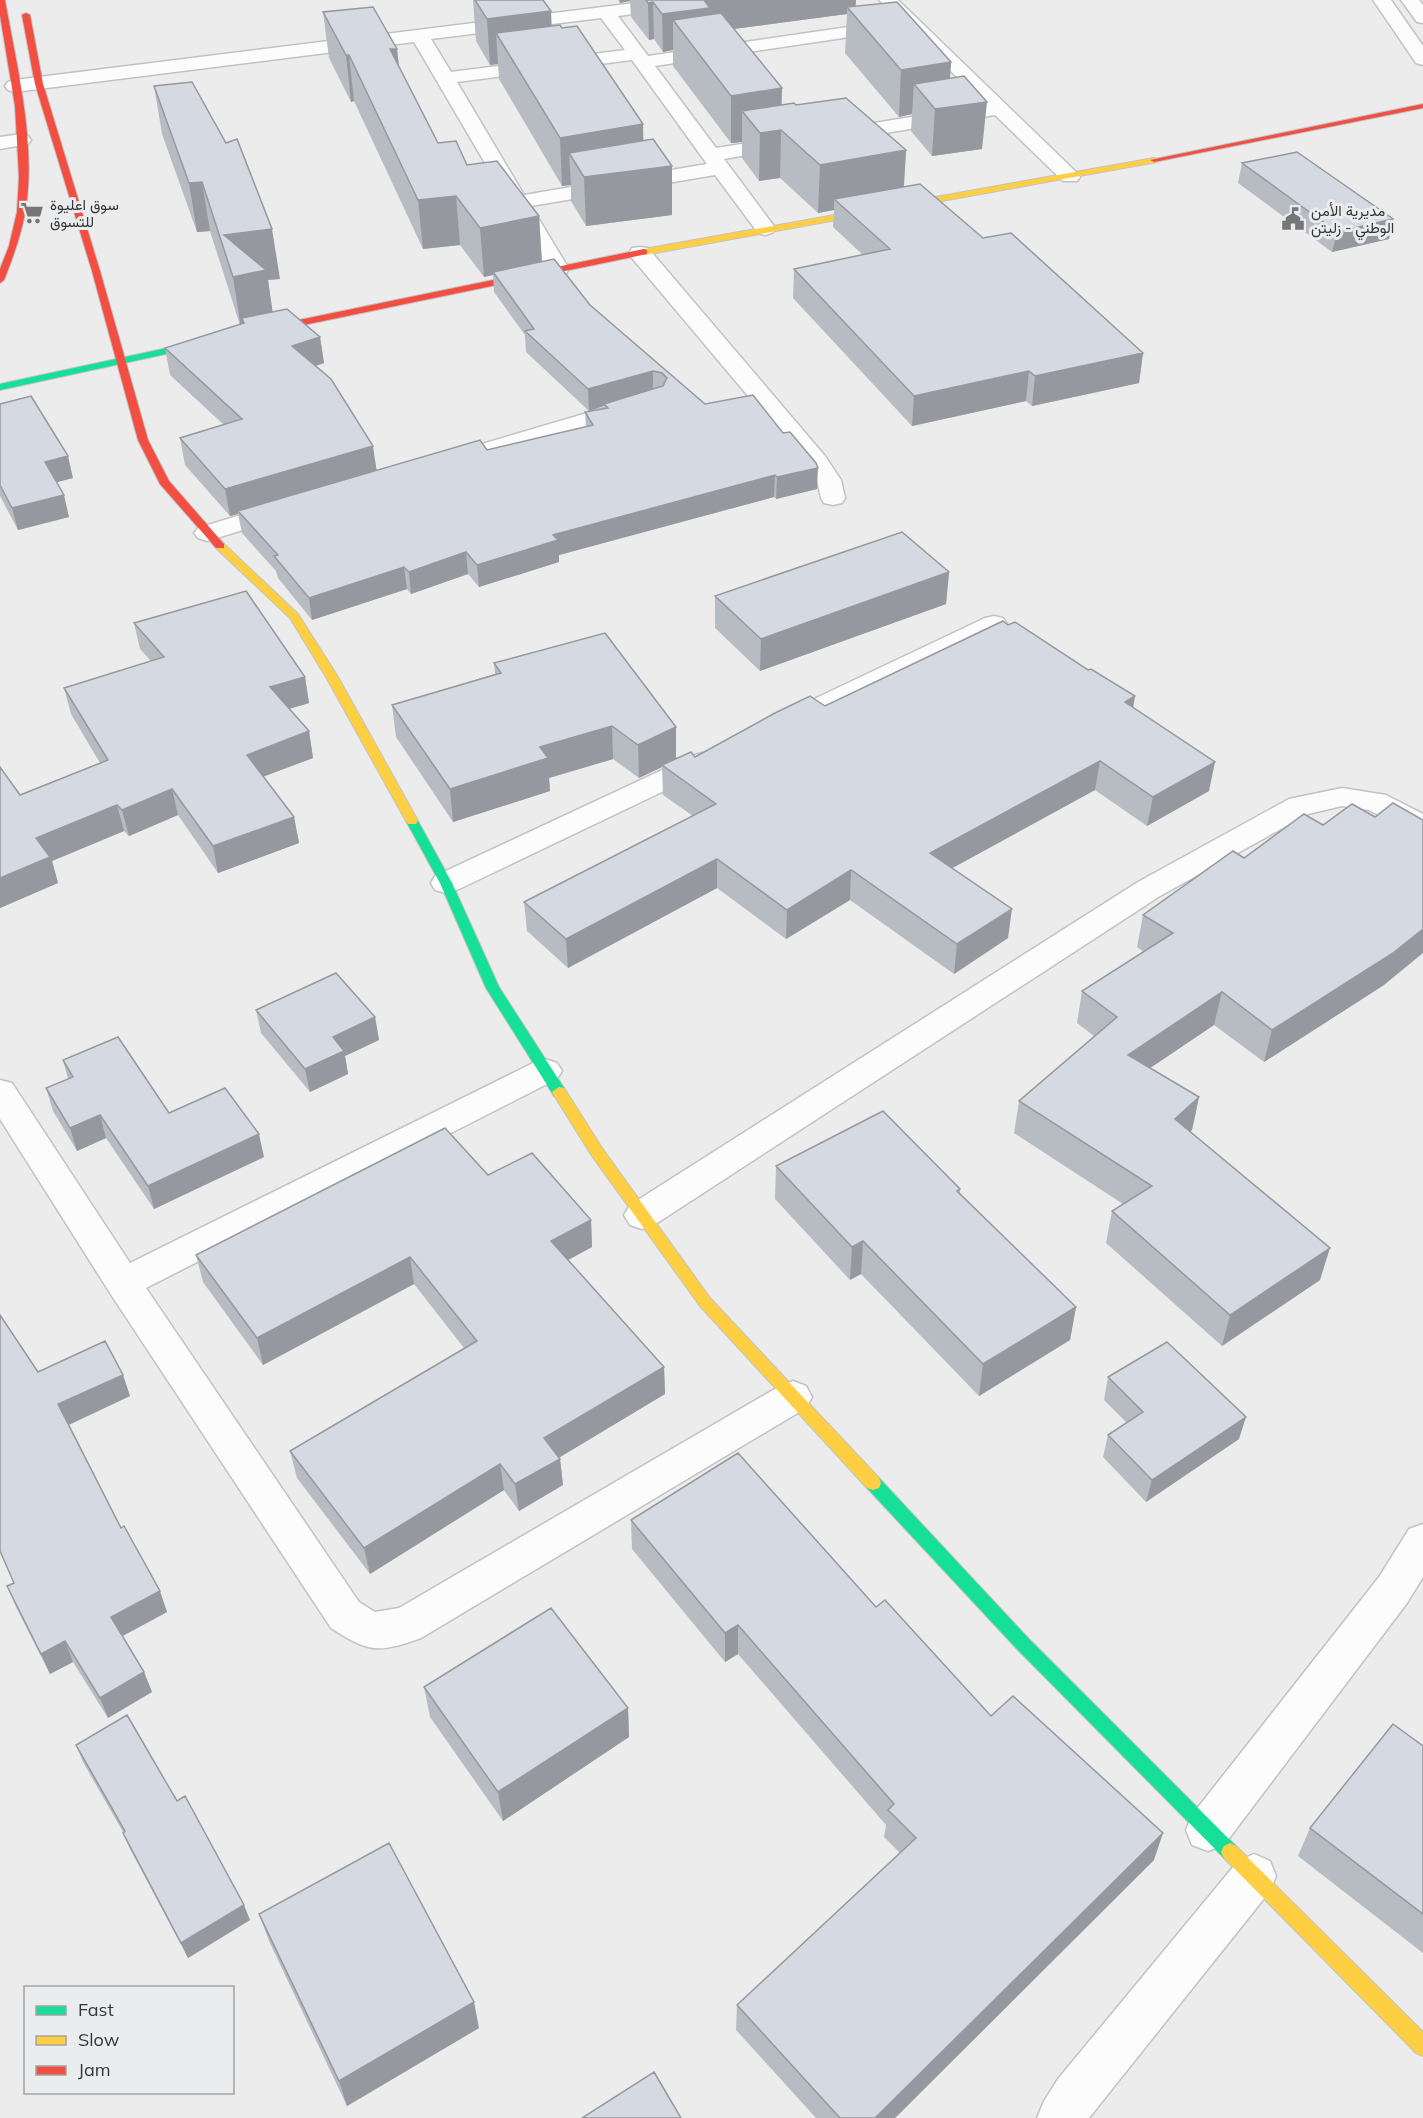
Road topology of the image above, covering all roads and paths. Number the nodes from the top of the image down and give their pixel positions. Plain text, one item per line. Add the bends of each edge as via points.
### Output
1 (1, 0) edge
2 (23, 0) edge
3 (702, 0) edge
4 (888, 0) edge
5 (1382, 0) edge
6 (1410, 0) edge
7 (607, 13) junction
8 (1423, 18) edge
9 (912, 23) junction
10 (420, 36) junction
11 (4, 43) edge
12 (640, 58) junction
13 (1423, 59) edge
14 (446, 78) junction
15 (39, 84) junction
16 (15, 87) junction
17 (1423, 106) edge
18 (1000, 108) junction
19 (21, 140) junction
20 (0, 142) edge
21 (715, 162) junction
22 (1070, 177) junction
23 (517, 201) junction
24 (765, 229) junction
25 (640, 253) junction
26 (558, 269) junction
27 (0, 280) edge
28 (248, 334) edge
29 (225, 339) edge
30 (122, 360) junction
31 (0, 387) edge
32 (654, 401) edge
33 (425, 468) edge
34 (833, 498) dead end
35 (310, 502) edge
36 (207, 532) junction
37 (994, 624) edge
38 (758, 736) edge
39 (725, 751) edge
40 (1423, 826) edge
41 (446, 883) junction
42 (545, 1071) junction
43 (0, 1092) edge
44 (642, 1215) junction
45 (123, 1283) junction
46 (793, 1397) junction
47 (1423, 1541) edge
48 (1208, 1830) junction
49 (1254, 1876) junction
50 (1423, 2046) edge
51 (1061, 2118) edge

1 - 11 main road
2 - 15 main road
3 - 7 street
4 - 9 street
5 - 13 street
6 - 8 street
7 - 10 street
7 - 12 street
9 - 12 street
9 - 18 street
10 - 14 street
10 - 15 street
11 - 16 main road
12 - 14 street
12 - 21 street
14 - 23 street
15 - 16 street
15 - 30 main road
16 - 19 main road
17 - 22 main road
18 - 21 street via 809,139
18 - 22 street
19 - 20 street
19 - 27 main road via 25,169 21,214
21 - 23 street
21 - 24 street
22 - 24 main road
23 - 26 street
24 - 25 main road
25 - 26 main road
25 - 34 street via 816,461 829,480
26 - 28 main road
29 - 30 main road
30 - 31 main road
30 - 36 main road via 143,440 164,482
32 - 33 street
35 - 36 street
36 - 41 main road via 294,616
37 - 38 street
39 - 41 street
40 - 44 street via 1376,802 1342,797 1299,806 1149,889
41 - 42 main road via 493,988
42 - 44 main road
42 - 45 street
43 - 45 street
44 - 46 main road via 705,1302
45 - 46 street via 345,1615 371,1631 406,1625
46 - 48 main road via 1023,1644
47 - 48 street via 1393,1590
48 - 49 main road
49 - 50 main road
49 - 51 street

